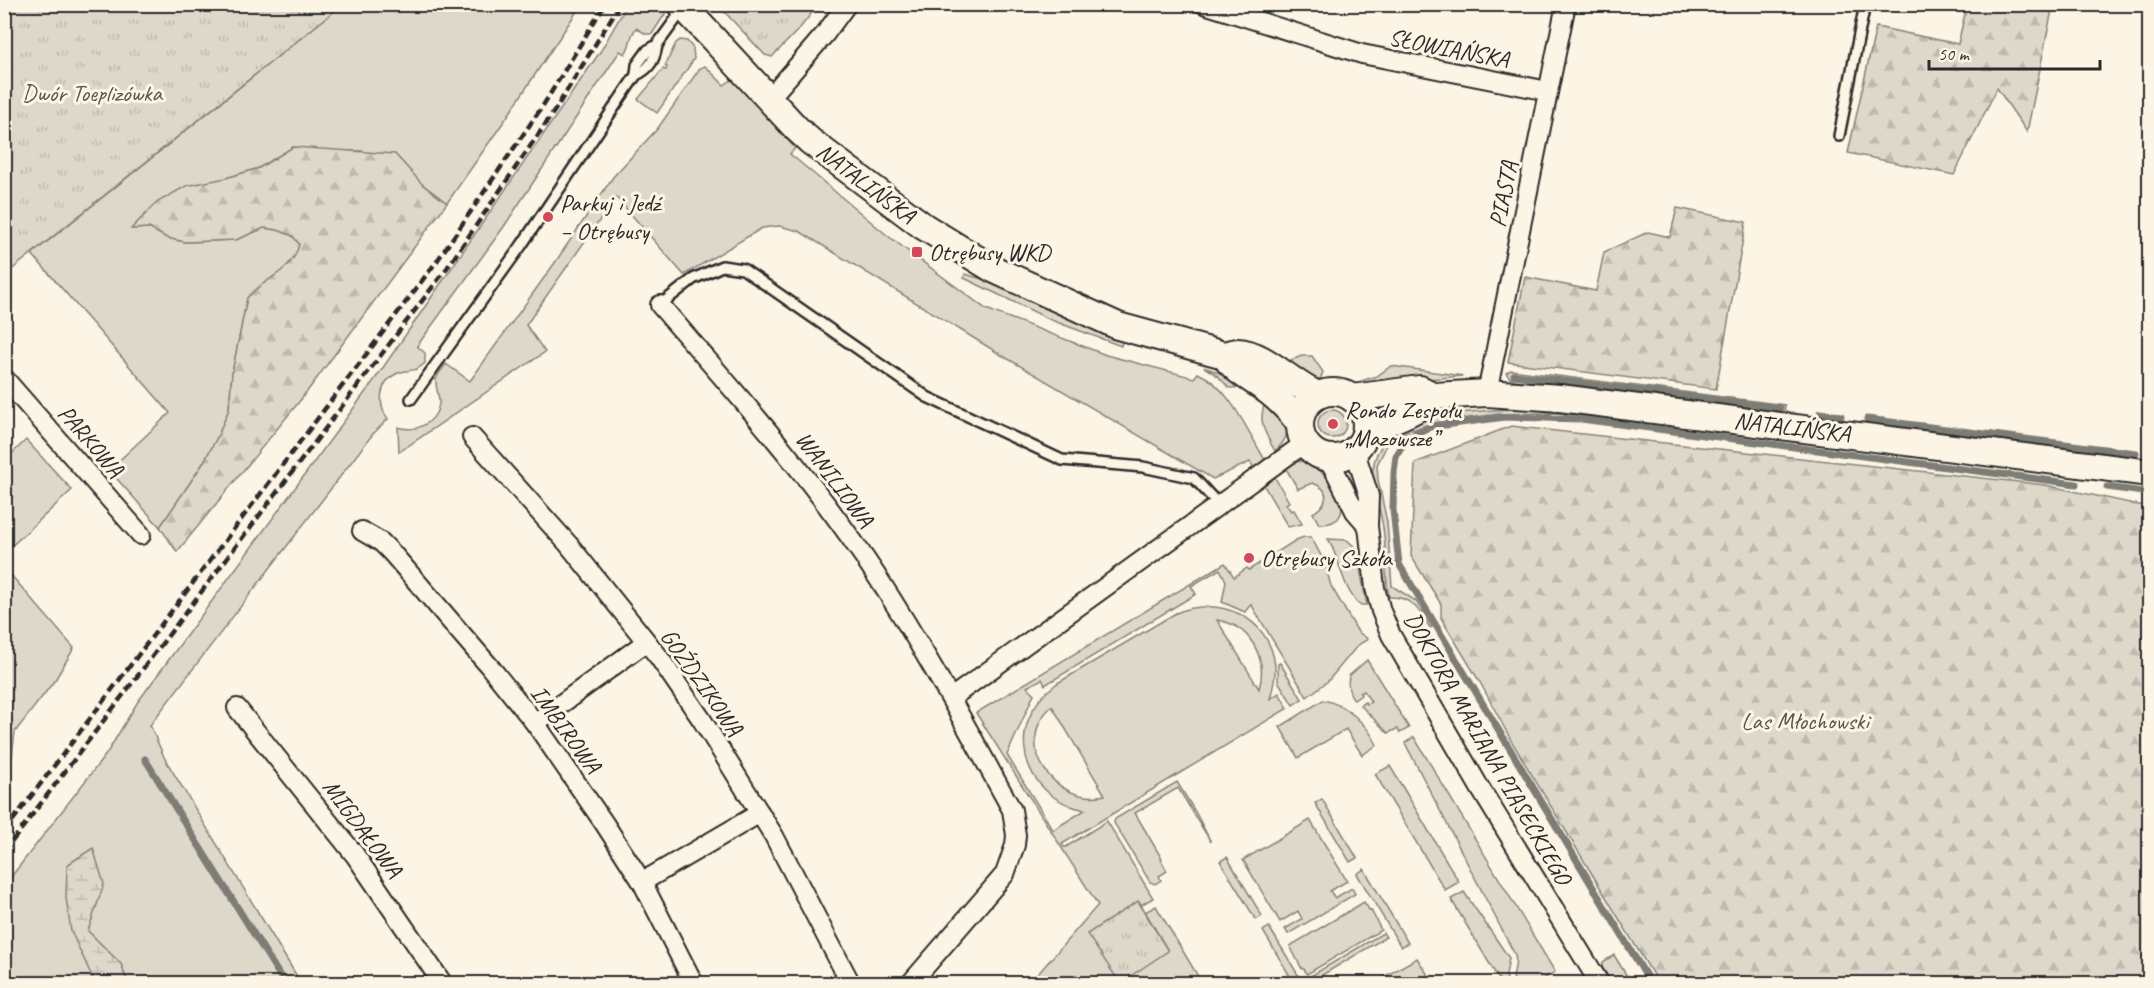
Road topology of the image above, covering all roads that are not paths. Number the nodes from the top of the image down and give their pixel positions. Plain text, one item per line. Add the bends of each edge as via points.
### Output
1 (847, 4) edge
2 (1566, 4) edge
3 (1865, 4) edge
4 (683, 6) edge
5 (1210, 6) edge
6 (1548, 92) junction
7 (769, 99) junction
8 (1839, 136) dead end
9 (660, 305) joint
10 (1224, 355) junction
11 (4, 378) edge
12 (1487, 393) junction
13 (1318, 395) junction
14 (1434, 396) junction
15 (1352, 398) junction
16 (411, 399) dead end
17 (1302, 433) junction
18 (472, 437) dead end
19 (1361, 439) junction
20 (1326, 457) junction
21 (2150, 473) edge
22 (1219, 505) junction
23 (1368, 526) junction
24 (362, 531) dead end
25 (141, 535) dead end
26 (646, 642) junction
27 (951, 698) junction
28 (237, 708) dead end
29 (535, 723) junction
30 (760, 813) junction
31 (642, 882) junction
32 (1594, 982) edge
33 (443, 984) edge
34 (694, 984) edge
35 (851, 984) edge
36 (910, 984) edge

1 - 7 street
2 - 6 street, PIASTA
3 - 8 lane
4 - 7 main road, NATALIŃSKA
4 - 16 lane via 657,45 648,50 636,75 521,246
5 - 6 street, SŁOWIAŃSKA via 1362,54
6 - 12 street, PIASTA
7 - 10 main road, NATALIŃSKA via 810,141 923,225 993,269 1118,326
9 - 22 lane via 693,279 722,266 743,269 927,396 1062,460 1143,468 1194,478
9 - 27 street, WANILIOWA via 798,468 841,525
10 - 13 main road, NATALIŃSKA via 1238,352 1254,357
10 - 17 main road, NATALIŃSKA via 1231,366 1290,411
11 - 25 street, PARKOWA
12 - 14 main road, NATALIŃSKA
12 - 21 main road, NATALIŃSKA via 1581,400
13 - 15 main road via 1333,392
13 - 17 main road via 1305,407
14 - 15 main road, NATALIŃSKA via 1420,389
14 - 19 main road via 1425,405
15 - 19 main road via 1364,412
17 - 20 main road via 1318,454
17 - 22 street
18 - 26 street, GOŹDZIKOWA via 569,545
19 - 20 main road via 1343,456
19 - 23 street, DOKTORA MARIANA PIASECKIEGO via 1358,461 1369,496
20 - 23 street, DOKTORA MARIANA PIASECKIEGO via 1354,511
22 - 27 street
23 - 32 street, DOKTORA MARIANA PIASECKIEGO via 1377,597 1391,635
24 - 29 street, IMBIROWA via 392,553
26 - 29 street
26 - 30 street, GOŹDZIKOWA via 702,720
27 - 36 street, WANILIOWA via 1012,810 1016,845 1005,874
28 - 33 street, MIGDAŁOWA via 355,855
29 - 31 street, IMBIROWA
30 - 31 street
30 - 35 street, GOŹDZIKOWA
31 - 34 street, IMBIROWA

